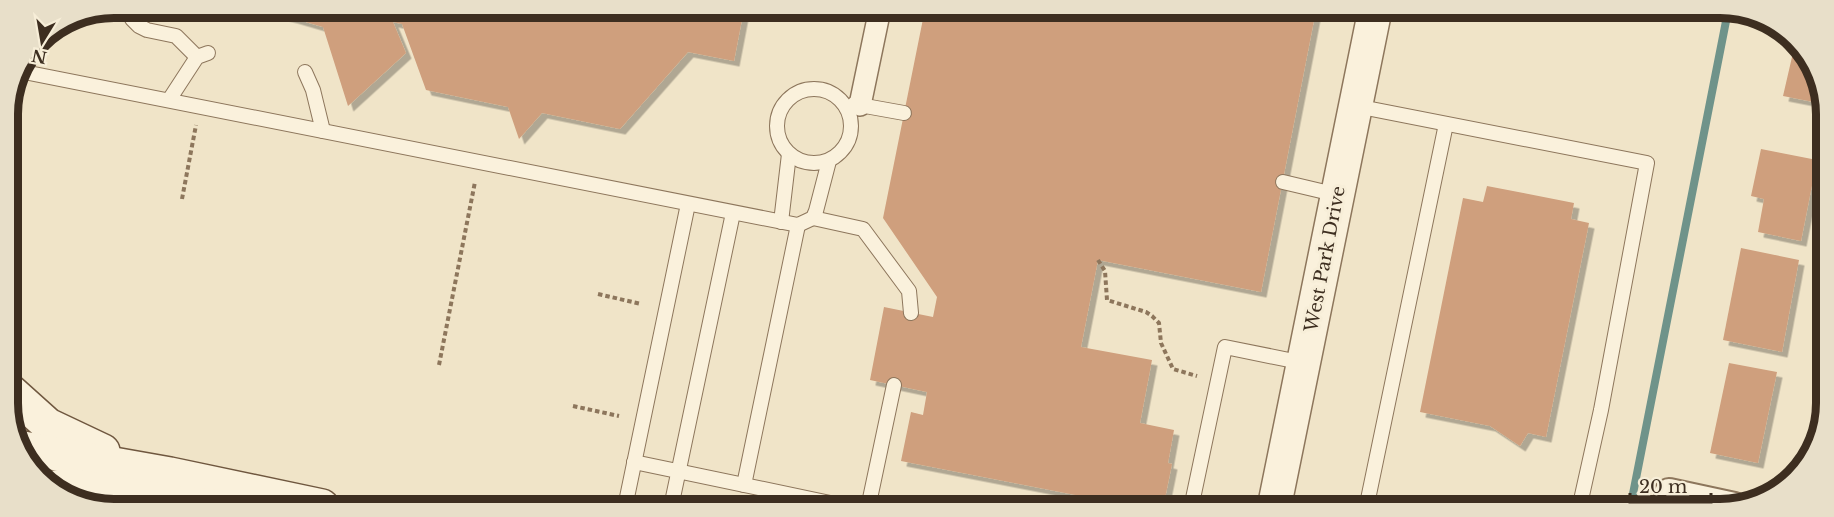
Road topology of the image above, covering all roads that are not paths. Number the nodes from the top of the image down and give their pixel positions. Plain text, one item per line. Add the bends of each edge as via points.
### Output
1 (131, 18) edge
2 (877, 18) edge
3 (1373, 18) edge
4 (305, 72) dead end
5 (28, 73) edge
6 (169, 100) junction
7 (851, 103) junction
8 (1356, 106) junction
9 (904, 112) dead end
10 (1446, 124) junction
11 (323, 131) junction
12 (789, 154) junction
13 (829, 161) junction
14 (1283, 182) dead end
15 (1338, 195) junction
16 (688, 204) junction
17 (734, 213) junction
18 (813, 218) junction
19 (781, 222) junction
20 (798, 225) junction
21 (911, 313) dead end
22 (1304, 363) junction
23 (894, 385) dead end
24 (18, 398) edge
25 (30, 449) edge
26 (634, 462) junction
27 (678, 472) junction
28 (170, 474) junction
29 (744, 485) junction
30 (65, 486) edge
31 (1669, 493) dead end
32 (157, 499) edge
33 (289, 499) edge
34 (627, 499) edge
35 (672, 499) edge
36 (814, 499) edge
37 (870, 499) edge
38 (1193, 499) edge
39 (1277, 499) edge
40 (1368, 499) edge
41 (1581, 499) edge
42 (1697, 499) edge

1 - 6 lane via 147,30 176,36 203,55
2 - 7 street
3 - 8 main road, West Park Drive
4 - 11 lane
5 - 6 lane
6 - 11 lane
7 - 9 lane
7 - 12 lane via 821,89 808,89 787,99 780,109 777,133
7 - 13 lane via 850,138
8 - 10 lane
8 - 15 main road, West Park Drive
10 - 40 lane
10 - 41 lane via 1647,163
11 - 16 lane
12 - 13 lane via 809,164
12 - 19 lane
13 - 18 lane
14 - 15 lane
15 - 22 main road, West Park Drive
16 - 17 lane
16 - 26 lane
17 - 19 lane
17 - 27 lane
18 - 20 lane
18 - 21 lane via 863,229 909,291
19 - 20 lane
20 - 29 lane
22 - 38 lane via 1225,347
22 - 39 main road, West Park Drive
23 - 37 lane
24 - 28 main road via 48,425 105,452
25 - 28 main road
26 - 27 lane
26 - 34 lane
27 - 29 lane
27 - 35 lane
28 - 33 main road
29 - 36 lane
30 - 32 main road
31 - 42 street

